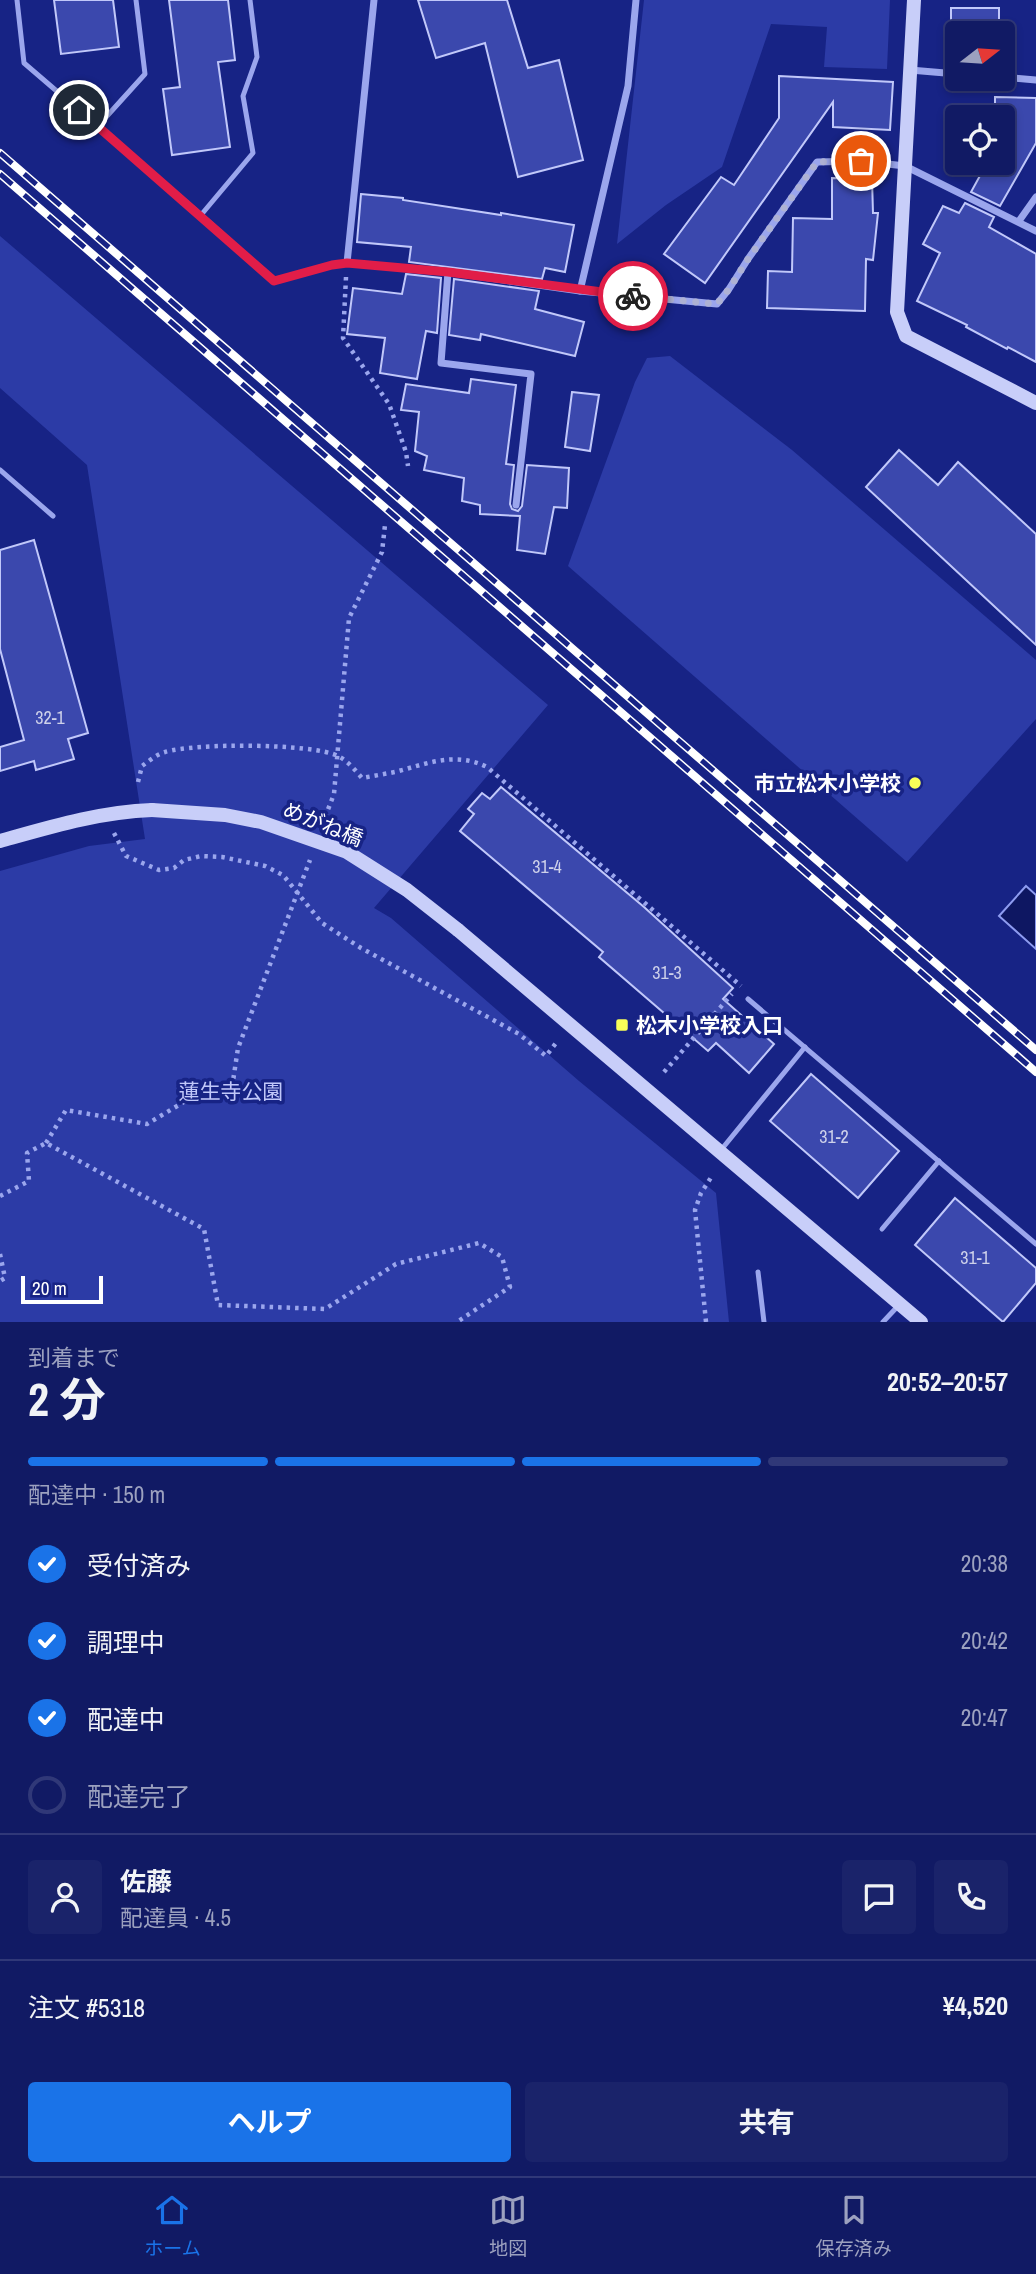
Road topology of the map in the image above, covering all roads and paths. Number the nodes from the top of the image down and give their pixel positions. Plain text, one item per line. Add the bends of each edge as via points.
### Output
1 (16, 0) edge
2 (136, 0) edge
3 (250, 0) edge
4 (374, 0) edge
5 (636, 0) edge
6 (914, 0) edge
7 (910, 70) junction
8 (945, 73) edge
9 (1015, 78) edge
10 (1036, 80) edge
11 (98, 126) junction
12 (905, 166) junction
13 (1036, 197) edge
14 (201, 215) junction
15 (1019, 221) junction
16 (1036, 231) edge
17 (347, 263) junction
18 (448, 272) junction
19 (580, 290) junction
20 (1036, 403) edge
21 (408, 466) dead end
22 (1, 473) edge
23 (516, 505) dead end
24 (53, 516) dead end
25 (385, 525) dead end
26 (336, 755) junction
27 (138, 782) dead end
28 (320, 831) dead end
29 (114, 834) dead end
30 (0, 841) edge
31 (311, 855) dead end
32 (298, 892) junction
33 (748, 999) dead end
34 (556, 1043) dead end
35 (805, 1047) junction
36 (664, 1072) dead end
37 (46, 1143) junction
38 (719, 1153) junction
39 (939, 1161) junction
40 (712, 1176) dead end
41 (0, 1196) edge
42 (882, 1229) dead end
43 (1036, 1244) edge
44 (0, 1254) edge
45 (758, 1272) dead end
46 (0, 1281) edge
47 (900, 1304) junction
48 (457, 1322) edge
49 (706, 1322) edge
50 (764, 1322) edge
51 (883, 1322) edge
52 (921, 1322) edge

1 - 11 lane via 24,63
2 - 11 lane via 145,74
3 - 14 lane via 257,57 243,96 253,153
4 - 17 street
5 - 19 street via 628,86
6 - 7 street
7 - 8 street
7 - 12 street
9 - 10 street
11 - 14 lane
12 - 15 street
12 - 19 street via 817,162 717,304
12 - 20 street via 897,312 906,336
13 - 15 street
14 - 17 lane via 274,281
15 - 16 street
17 - 18 street
17 - 21 path via 343,338 389,404
18 - 19 street
18 - 23 street via 440,363 531,374
22 - 24 lane
25 - 26 path via 382,552 349,618
26 - 27 path via 265,746 184,749 163,752 142,766
26 - 28 path via 334,794
26 - 36 path via 362,778 430,761 474,761 487,767 742,987
29 - 32 path via 126,856 159,870 201,856 222,857 265,866 283,875
30 - 38 street, めがね橋, bridge via 81,819 152,810 261,822 347,852 458,930
31 - 32 path
32 - 34 path via 321,923 361,948 519,1034 546,1056
32 - 37 path via 238,1048 230,1101 204,1090 147,1124 66,1110
33 - 35 lane
35 - 38 lane
35 - 39 lane
37 - 41 path via 27,1153 29,1181
37 - 48 path via 204,1229 218,1306 325,1309 396,1264 479,1243 502,1257 510,1287
38 - 47 street, めがね橋
39 - 42 lane
39 - 43 lane
40 - 49 path via 695,1210
44 - 46 path via 5,1278
45 - 50 lane
47 - 51 lane
47 - 52 street, めがね橋

